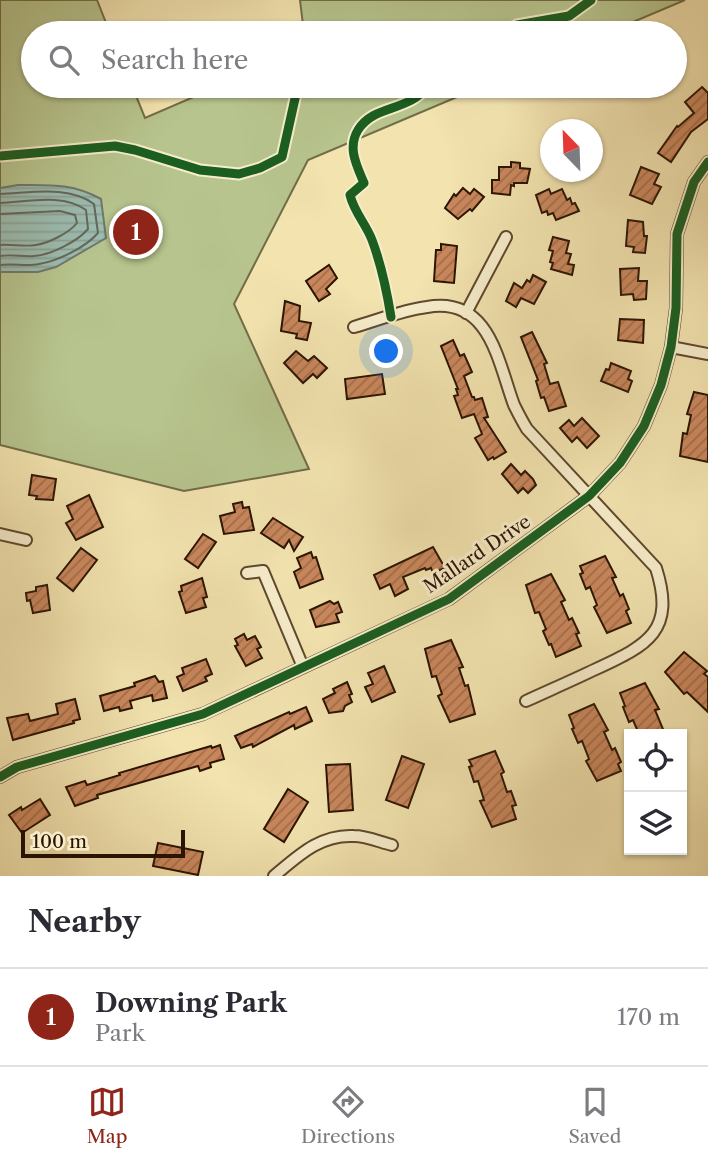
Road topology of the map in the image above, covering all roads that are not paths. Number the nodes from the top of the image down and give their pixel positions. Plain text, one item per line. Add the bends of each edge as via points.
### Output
1 (708, 162) edge
2 (506, 237) dead end
3 (466, 313) junction
4 (354, 327) dead end
5 (671, 347) junction
6 (708, 354) edge
7 (589, 496) junction
8 (0, 534) edge
9 (26, 540) dead end
10 (247, 573) dead end
11 (303, 667) junction
12 (526, 701) dead end
13 (0, 777) edge
14 (391, 845) dead end
15 (274, 876) edge

1 - 5 street, Mallard Drive via 694,182 677,234
2 - 3 street
3 - 4 street via 429,306
3 - 7 street via 492,339 527,429
5 - 6 street
5 - 7 street, Mallard Drive via 644,426 620,463
7 - 11 street, Mallard Drive via 449,598
7 - 12 street via 656,568 664,592 661,617 651,637 635,651
8 - 9 street
10 - 11 street via 263,571
11 - 13 street, Mallard Drive via 203,714 17,767
14 - 15 street via 355,836 327,838 306,848

